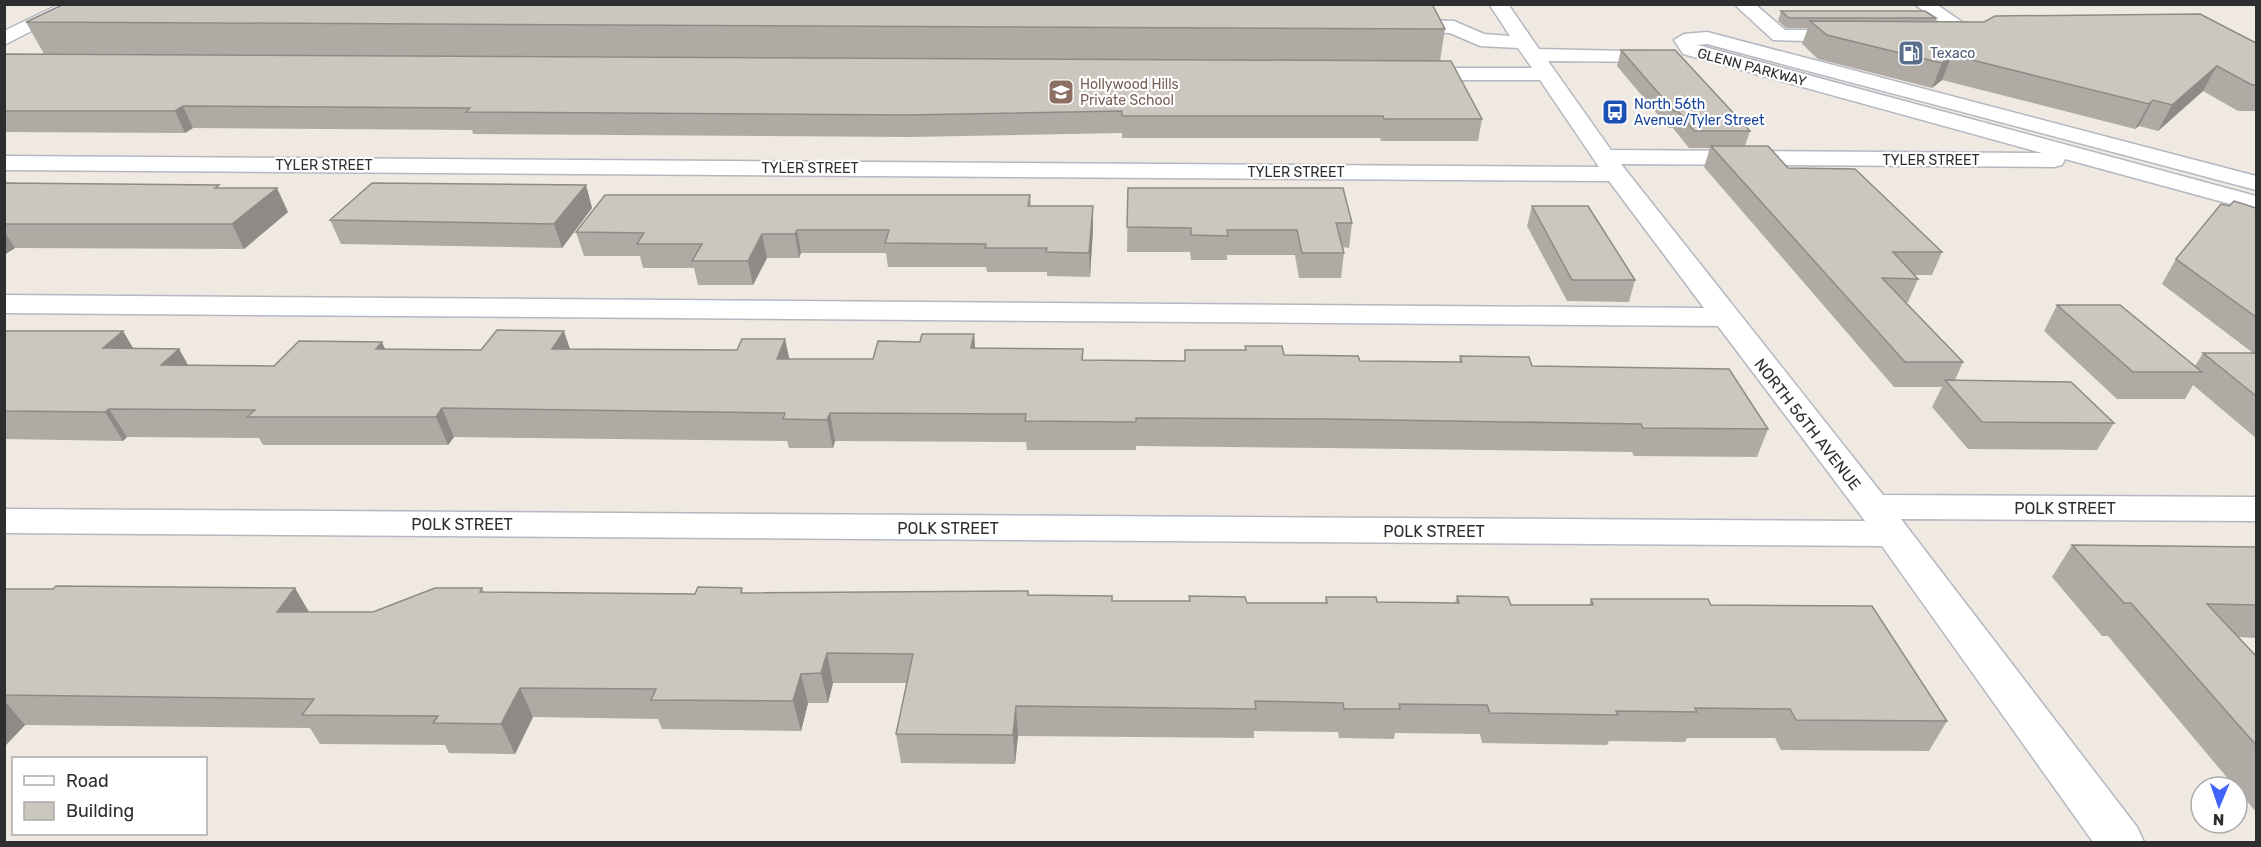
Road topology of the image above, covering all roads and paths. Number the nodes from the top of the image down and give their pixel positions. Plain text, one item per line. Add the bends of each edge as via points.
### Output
1 (75, 4) edge
2 (1498, 4) edge
3 (1743, 4) edge
4 (1923, 4) edge
5 (1381, 25) edge
6 (1871, 36) edge
7 (1939, 37) edge
8 (4, 39) edge
9 (1529, 48) junction
10 (1716, 57) junction
11 (1391, 74) edge
12 (1547, 74) junction
13 (2099, 161) junction
14 (2176, 161) junction
15 (2256, 162) edge
16 (4, 163) edge
17 (1611, 166) junction
18 (2256, 183) edge
19 (2256, 204) edge
20 (4, 304) edge
21 (1726, 317) junction
22 (2256, 509) edge
23 (1882, 520) junction
24 (4, 521) edge
25 (2120, 843) edge

1 - 8 street
2 - 9 street, NORTH 56TH AVENUE
3 - 6 street via 1780,36
4 - 7 street via 1974,37
5 - 9 street via 1454,27 1479,40
9 - 10 street
9 - 12 street, NORTH 56TH AVENUE
10 - 13 street, GLENN PARKWAY
10 - 14 street, GLENN PARKWAY via 1690,50 1684,40 1707,38
11 - 12 street
12 - 17 street, NORTH 56TH AVENUE
13 - 14 street, TYLER STREET
13 - 17 street, TYLER STREET
13 - 19 street, GLENN PARKWAY
14 - 15 street, TYLER STREET
14 - 18 street, GLENN PARKWAY
16 - 17 street, TYLER STREET
17 - 21 street, NORTH 56TH AVENUE
20 - 21 street
21 - 23 street, NORTH 56TH AVENUE
22 - 23 street, POLK STREET
23 - 24 street, POLK STREET
23 - 25 street, NORTH 56TH AVENUE

